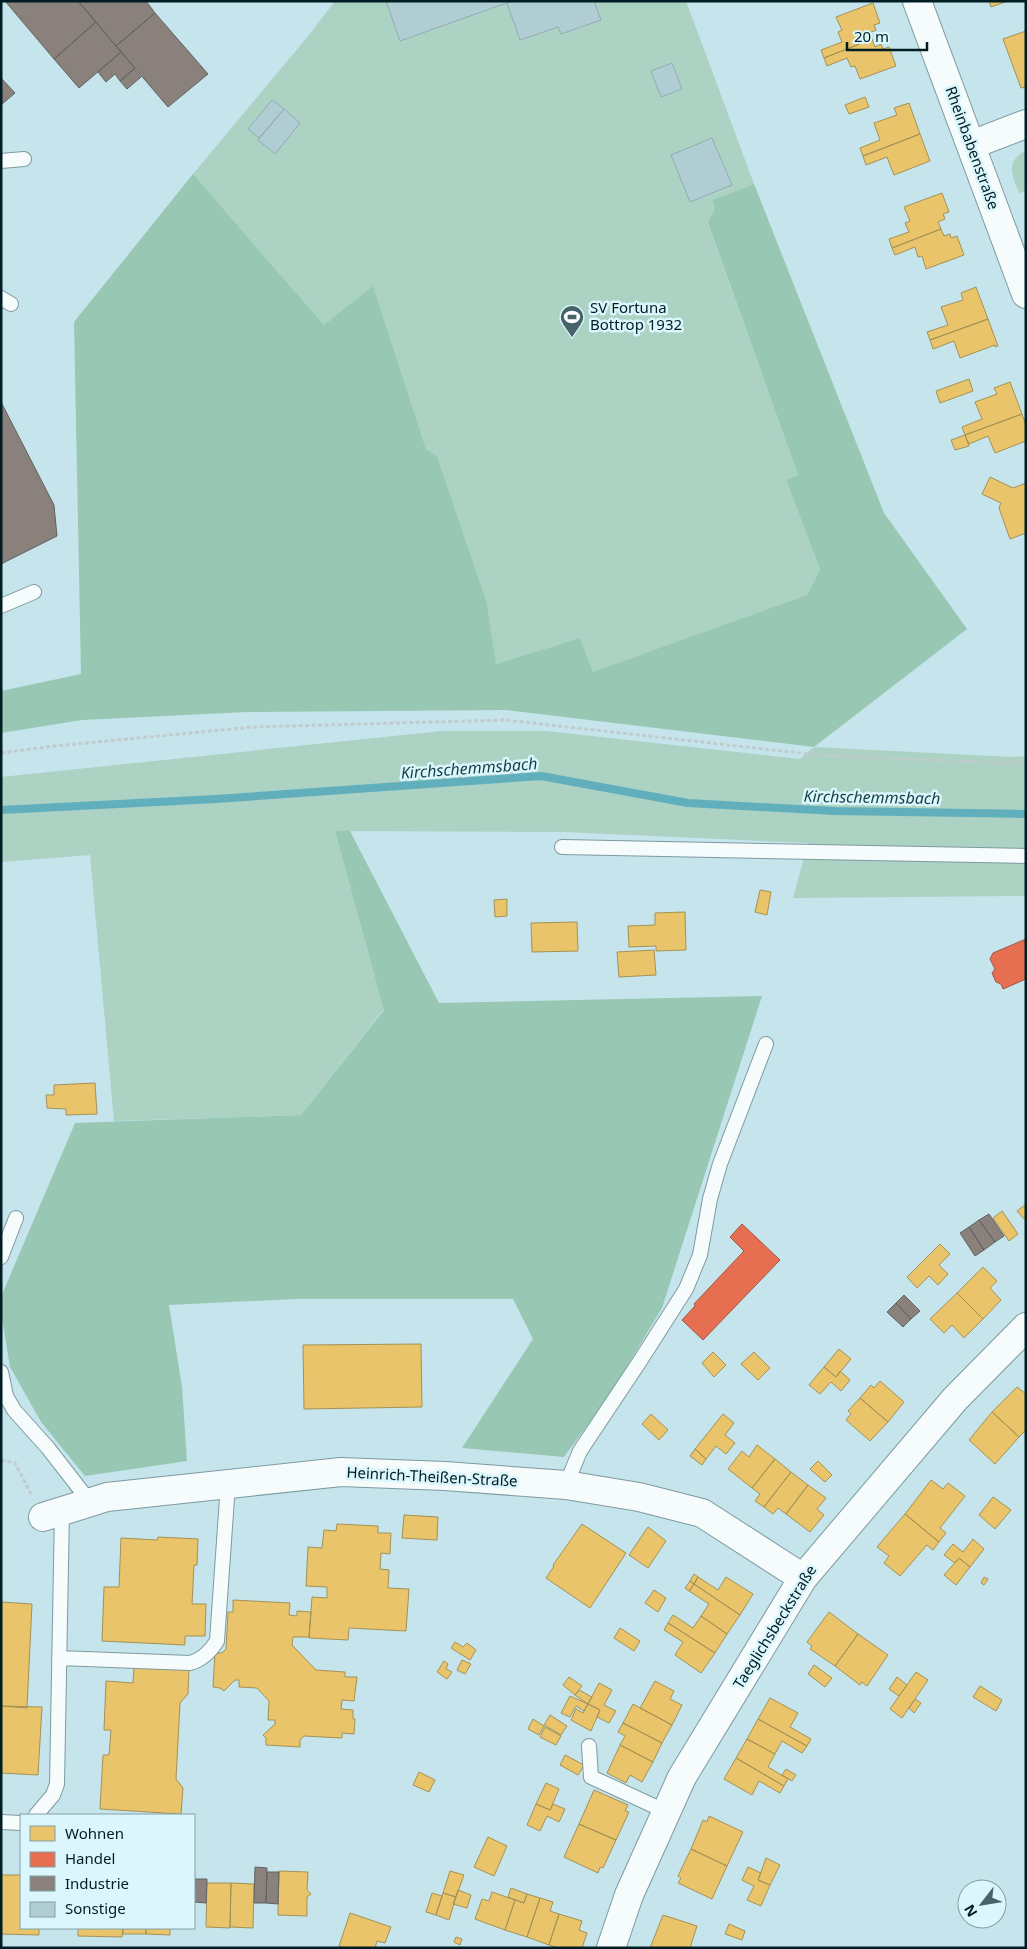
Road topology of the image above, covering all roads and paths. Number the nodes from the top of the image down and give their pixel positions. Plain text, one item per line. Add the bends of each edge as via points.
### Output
1 (918, 1) edge
2 (1026, 124) edge
3 (971, 145) junction
4 (24, 159) dead end
5 (1, 161) edge
6 (1026, 294) edge
7 (34, 592) dead end
8 (1, 606) edge
9 (1, 753) edge
10 (1026, 761) edge
11 (562, 847) dead end
12 (1026, 856) edge
13 (766, 1044) dead end
14 (16, 1218) dead end
15 (1, 1256) edge
16 (1026, 1327) edge
17 (1, 1372) edge
18 (1, 1460) edge
19 (228, 1484) junction
20 (566, 1485) junction
21 (90, 1502) junction
22 (52, 1513) junction
23 (803, 1578) junction
24 (59, 1658) junction
25 (589, 1746) dead end
26 (667, 1812) junction
27 (37, 1814) edge
28 (1, 1822) edge
29 (20, 1823) edge
30 (611, 1948) edge

1 - 3 street, Rheinbabenstraße
2 - 3 street
3 - 6 street, Rheinbabenstraße
4 - 5 lane
7 - 8 lane
9 - 10 path via 254,727 505,720 818,755
11 - 12 lane
13 - 20 lane via 720,1164 700,1255 686,1289 580,1451
14 - 15 lane
16 - 23 street, Taeglichsbeckstraße via 956,1399
17 - 21 lane via 6,1396 14,1410
18 - 22 path via 15,1463
19 - 20 street, Heinrich-Theißen-Straße via 341,1472
19 - 21 street, Heinrich-Theißen-Straße via 107,1497
19 - 24 lane via 217,1641 212,1650 190,1663
20 - 23 street, Heinrich-Theißen-Straße via 639,1497 702,1513
21 - 22 street, Heinrich-Theißen-Straße
22 - 24 lane
23 - 26 street, Taeglichsbeckstraße via 682,1777
24 - 27 lane via 57,1784 53,1795
25 - 26 lane via 592,1777
26 - 30 street, Taeglichsbeckstraße via 629,1895
28 - 29 lane

